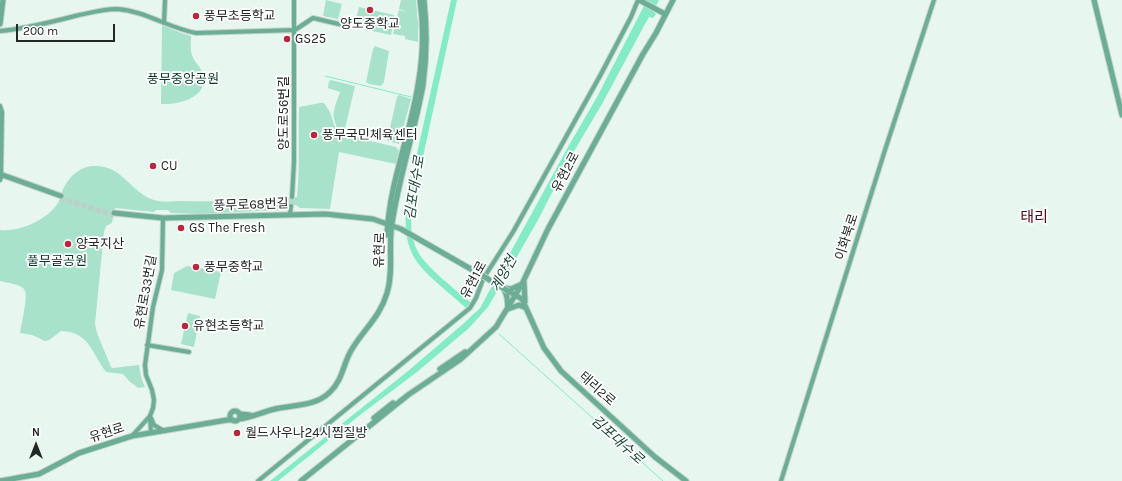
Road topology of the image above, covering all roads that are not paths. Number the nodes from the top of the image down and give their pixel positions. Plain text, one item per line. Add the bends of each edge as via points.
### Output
1 (3, 0) edge
2 (165, 0) edge
3 (294, 0) edge
4 (420, 0) edge
5 (424, 0) edge
6 (638, 0) edge
7 (643, 0) edge
8 (673, 0) edge
9 (934, 0) edge
10 (1094, 0) edge
11 (664, 13) junction
12 (164, 22) junction
13 (0, 24) edge
14 (343, 24) dead end
15 (295, 30) junction
16 (0, 31) edge
17 (0, 106) edge
18 (1122, 115) edge
19 (0, 177) edge
20 (60, 197) tunnel mouth
21 (292, 197) tunnel mouth
22 (291, 206) tunnel mouth
23 (114, 214) tunnel mouth
24 (290, 214) junction
25 (163, 219) junction
26 (390, 224) junction
27 (523, 282) junction
28 (507, 290) junction
29 (516, 295) junction
30 (526, 306) junction
31 (508, 309) junction
32 (147, 344) junction
33 (472, 349) junction
34 (189, 352) dead end
35 (231, 415) junction
36 (150, 416) junction
37 (237, 418) junction
38 (225, 421) junction
39 (165, 431) junction
40 (151, 433) junction
41 (132, 436) junction
42 (0, 476) edge
43 (12, 478) junction
44 (0, 481) edge
45 (258, 481) edge
46 (296, 481) edge
47 (301, 481) edge
48 (686, 481) edge
49 (780, 481) edge

1 - 13 street
2 - 12 street
3 - 15 street, 양도로56번길
4 - 26 street, 유현로 via 423,45 418,86 396,179
5 - 26 street, 유현로 via 426,38 423,83
6 - 11 street
6 - 45 street, 유현1로 via 586,101 508,241 483,279 474,303
7 - 11 street
8 - 11 street, 유현2로
9 - 49 street, 이화북로
10 - 18 street
11 - 27 street, 유현2로 via 548,228
12 - 15 street via 185,31 201,34
12 - 16 street via 135,12 107,9
14 - 15 street via 313,18
15 - 21 street, 양도로56번길
17 - 19 street
19 - 20 street
22 - 24 street
23 - 25 street, 풍무로68번길
24 - 25 street, 풍무로68번길
24 - 26 street, 풍무로68번길 via 354,216
25 - 26 street, 풍무로68번길 via 325,216
25 - 32 street, 유현로33번길 via 162,270
26 - 28 street, 풍무로68번길, bridge
26 - 37 street, 유현로 via 389,284 385,299 373,322 352,349 334,388 314,402 270,410 253,417
27 - 28 street
27 - 29 street, 유현2로
27 - 30 street
28 - 29 street, 풍무로68번길
28 - 31 street
29 - 30 street, 태리2로
29 - 31 street, 유현2로
30 - 31 street via 519,305
30 - 48 street, 태리2로 via 544,348 561,371 655,457
31 - 33 street, 유현2로 via 490,334
32 - 34 street, 유현로33번길
32 - 36 street, 유현로33번길 via 145,370 154,400
33 - 46 street, 유현2로 via 402,395
33 - 47 street, 유현2로 via 408,395
35 - 37 street via 231,418
35 - 37 street via 234,411 238,412
35 - 38 street
36 - 39 street via 154,425
36 - 40 street, 유현로33번길
36 - 41 street
37 - 38 street, 유현로
38 - 39 street, 유현로
39 - 40 street, 유현로
40 - 41 street, 유현로
41 - 43 street, 유현로 via 80,454 39,474
42 - 43 street
43 - 44 street, 유현로

